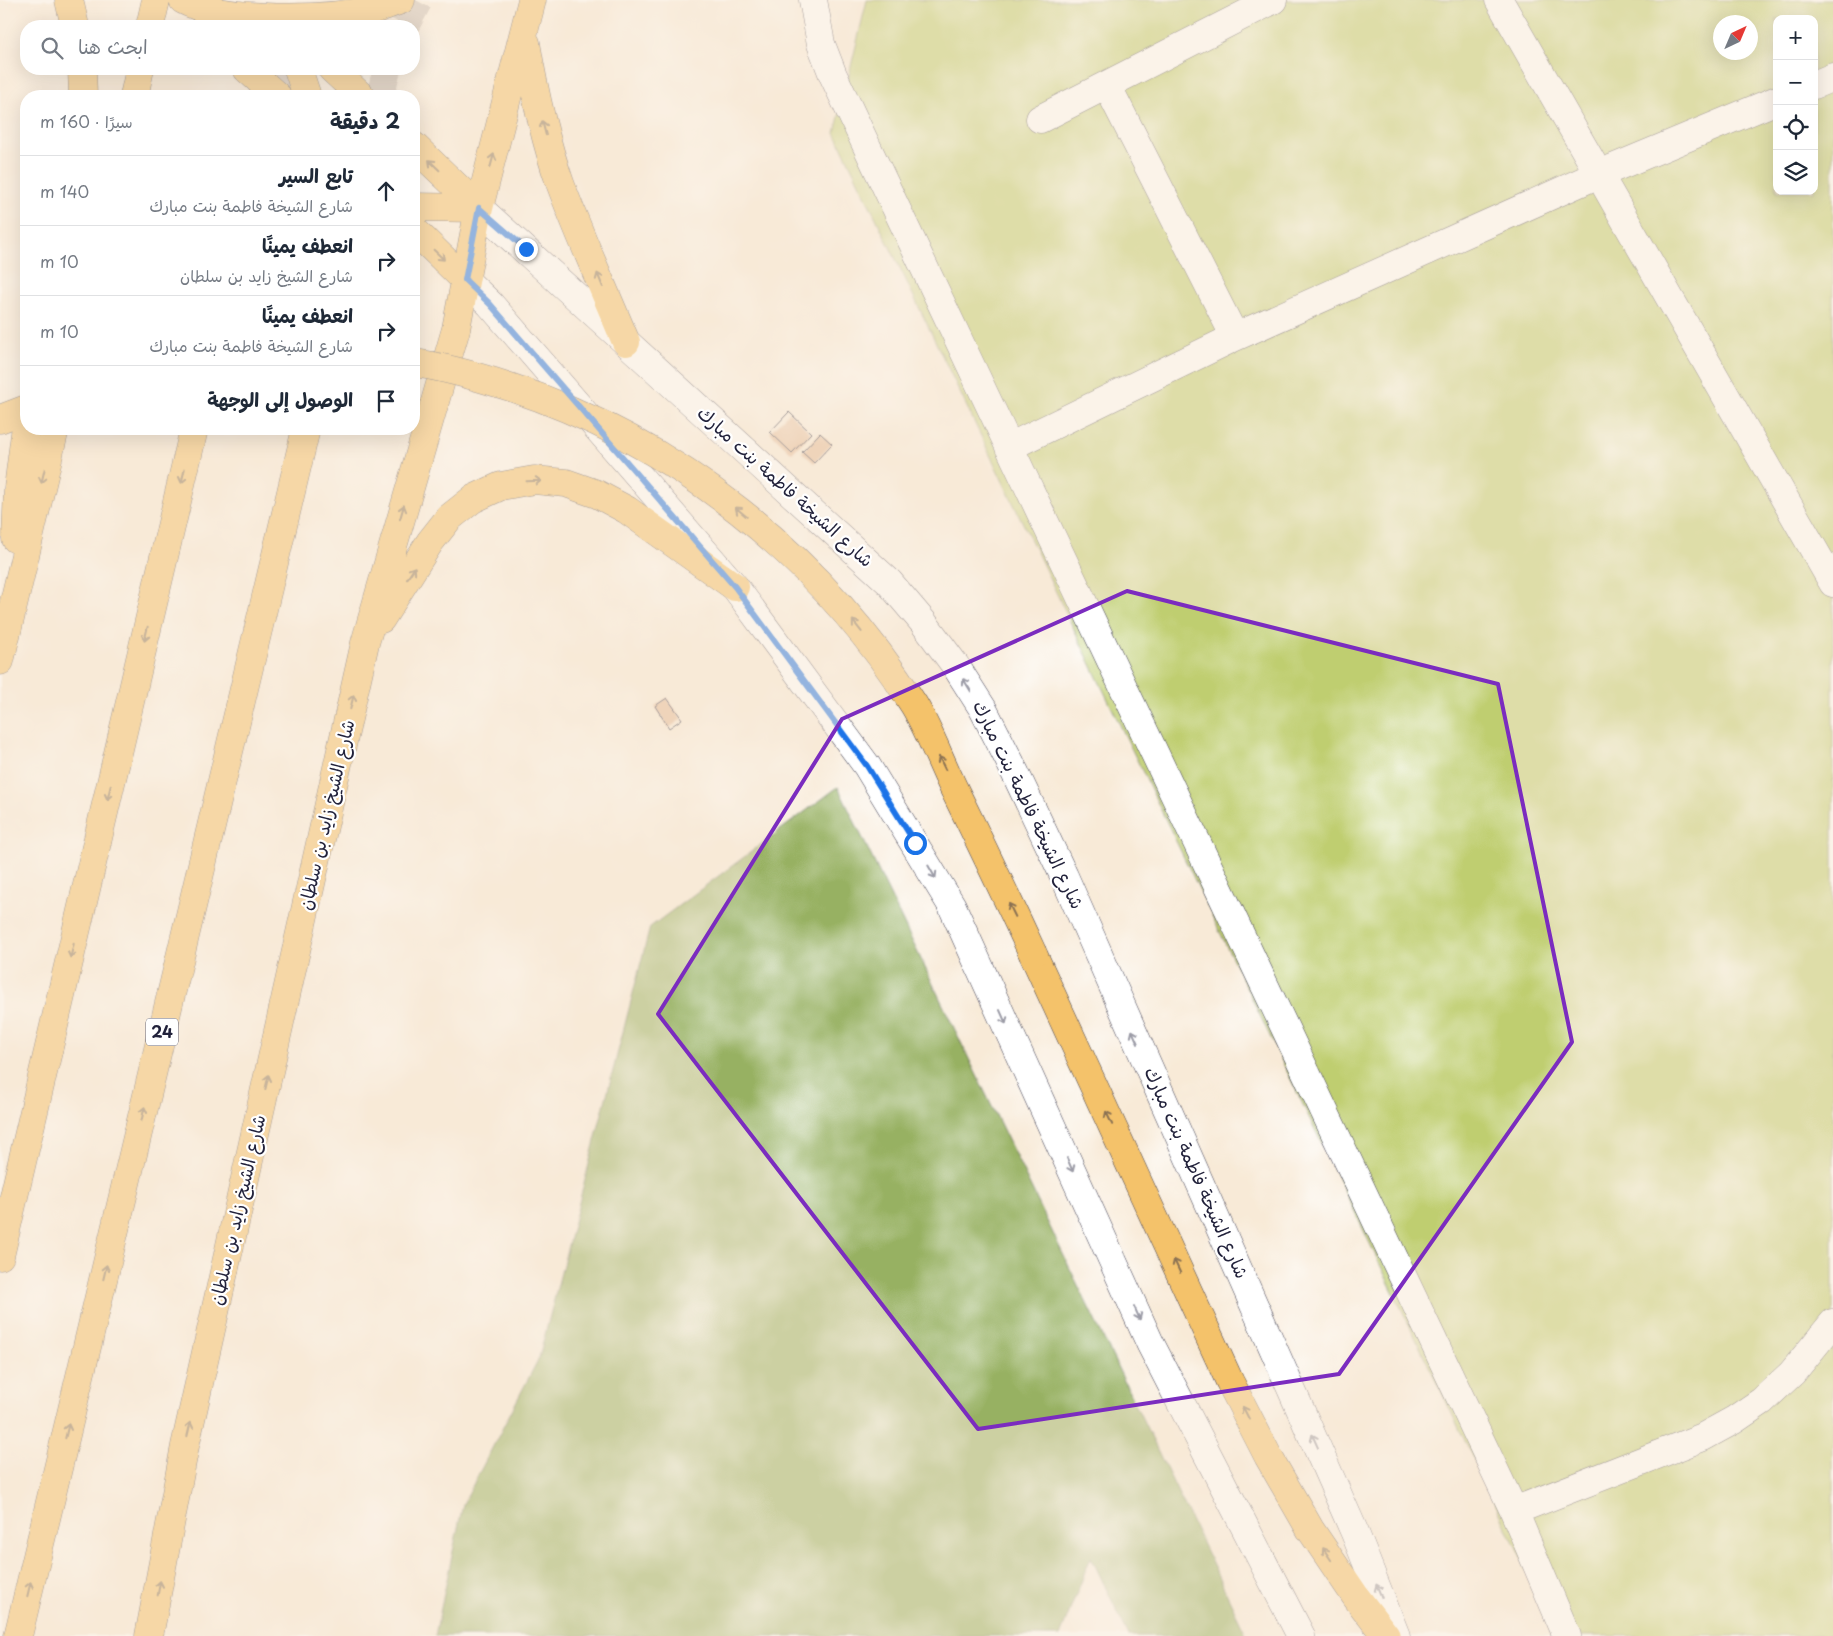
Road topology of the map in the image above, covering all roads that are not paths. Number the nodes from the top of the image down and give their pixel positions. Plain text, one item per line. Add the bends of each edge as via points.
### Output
1 (69, 0) edge
2 (156, 0) edge
3 (173, 0) edge
4 (183, 0) edge
5 (401, 0) edge
6 (532, 0) edge
7 (813, 0) edge
8 (1273, 0) edge
9 (1499, 0) edge
10 (314, 14) edge
11 (279, 17) edge
12 (74, 20) edge
13 (151, 20) edge
14 (195, 20) edge
15 (524, 33) junction
16 (82, 75) edge
17 (139, 75) edge
18 (254, 75) edge
19 (300, 75) edge
20 (338, 77) edge
21 (1833, 77) edge
22 (1818, 83) edge
23 (1107, 85) junction
24 (83, 90) edge
25 (135, 90) edge
26 (270, 90) edge
27 (305, 90) edge
28 (354, 90) edge
29 (1773, 102) edge
30 (1040, 119) dead end
31 (420, 152) edge
32 (1599, 174) junction
33 (420, 207) edge
34 (479, 208) junction
35 (420, 236) edge
36 (465, 280) junction
37 (1235, 336) junction
38 (626, 342) junction
39 (420, 364) edge
40 (20, 411) edge
41 (0, 419) edge
42 (25, 435) edge
43 (54, 435) edge
44 (193, 435) edge
45 (305, 435) edge
46 (416, 435) edge
47 (1009, 448) junction
48 (419, 452) junction
49 (18, 583) junction
50 (1833, 583) edge
51 (735, 587) junction
52 (365, 644) junction
53 (0, 661) edge
54 (0, 1256) edge
55 (1833, 1323) edge
56 (1514, 1511) junction
57 (18, 1636) edge
58 (149, 1636) edge
59 (1301, 1636) edge
60 (1386, 1636) edge
61 (1396, 1636) edge
62 (1568, 1636) edge

1 - 12 main road
2 - 13 main road
3 - 14 main road
4 - 11 main road via 193,6 233,15
5 - 10 main road via 372,10
6 - 15 main road, شارع الشيخ زايد بن سلطان
7 - 47 street via 821,44 833,75
8 - 23 street
9 - 32 street
10 - 11 main road
34 -> 15 main road, شارع الشيخ زايد بن سلطان
38 -> 15 main road via 560,182 545,134
16 - 24 main road
17 - 25 main road
18 - 26 main road
19 - 27 main road
20 - 28 main road
21 - 22 street
23 - 30 street
23 - 37 street
29 - 32 street
34 -> 31 main road, شارع الشيخة فاطمة بنت مبارك
32 - 37 street
32 - 50 street
33 - 34 main road
34 - 36 main road, شارع الشيخ زايد بن سلطان
34 - 38 street, شارع الشيخة فاطمة بنت مبارك
35 -> 36 main road
36 - 48 main road, شارع الشيخ زايد بن سلطان via 456,329
36 - 51 street via 490,304
37 - 47 street
61 -> 38 street, شارع الشيخة فاطمة بنت مبارك via 1355,1533 1064,876 983,710 955,665 889,582
60 -> 39 main road, bridge via 1310,1529 1251,1424 915,707 857,626 775,540 733,505 639,443 535,396 481,378
40 - 41 main road
42 - 49 main road via 18,488
43 -> 49 main road
44 -> 54 main road
57 -> 45 main road, 24
46 - 48 main road
47 - 56 street
52 -> 48 main road, شارع الشيخ زايد بن سلطان
49 - 53 main road
52 -> 51 main road via 449,518 473,499 502,486 534,480 566,483 627,510
51 -> 59 street via 867,766 952,906 1150,1343
58 -> 52 main road, شارع الشيخ زايد بن سلطان via 187,1437
55 - 56 street via 1792,1373 1762,1401 1734,1420 1703,1437
56 - 62 street

